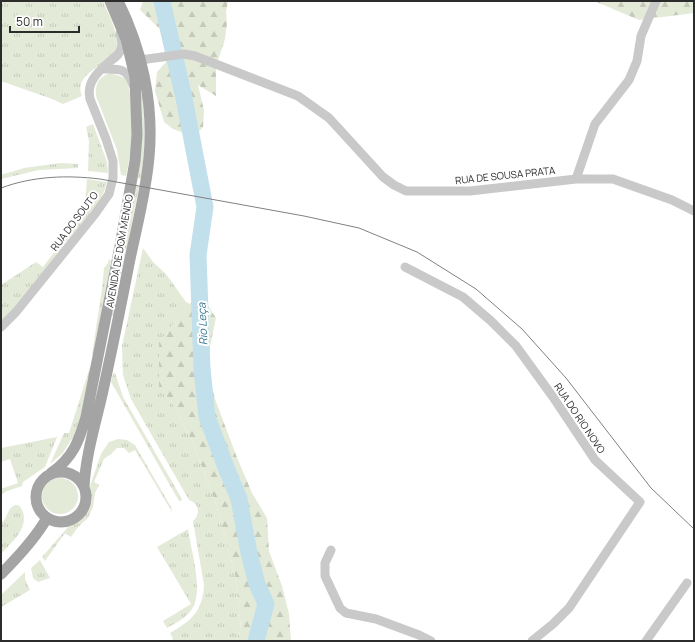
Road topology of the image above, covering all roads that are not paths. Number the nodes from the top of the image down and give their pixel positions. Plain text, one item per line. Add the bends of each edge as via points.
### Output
1 (110, 1) edge
2 (118, 1) edge
3 (656, 1) edge
4 (118, 18) junction
5 (140, 60) junction
6 (104, 69) junction
7 (136, 95) junction
8 (576, 178) junction
9 (694, 211) edge
10 (405, 267) dead end
11 (1, 327) edge
12 (51, 474) junction
13 (84, 487) junction
14 (47, 518) junction
15 (331, 550) dead end
16 (1, 574) edge
17 (687, 583) dead end
18 (431, 641) edge
19 (532, 641) edge
20 (646, 641) edge

1 - 4 main road, AVENIDA DE DOM MENDO
2 - 5 main road, AVENIDA DE DOM MENDO via 130,27
3 - 8 street via 641,36 637,61 629,80 595,124
4 - 6 street, RUA DO SOUTO via 122,46 116,57
4 - 7 main road, AVENIDA DE DOM MENDO via 131,59
5 - 8 street, RUA DE SOUSA PRATA via 184,54 204,58 298,96 329,118 382,177 406,191 470,191
5 - 13 main road, AVENIDA DE DOM MENDO via 150,121 148,164
6 - 7 street via 123,70 129,74
6 - 11 street, RUA DO SOUTO via 93,79 89,96 113,161 113,178 108,194 99,209
7 - 12 main road, AVENIDA DE DOM MENDO via 138,124 135,161 86,416 73,452 61,467
8 - 9 street, RUA DE SOUSA PRATA via 613,179 672,200
10 - 19 street, RUA DO RIO NOVO via 463,297 492,321 520,352 595,460 640,502 569,608
12 - 13 main road via 60,471 70,473
12 - 14 main road via 39,483 36,497 39,509
13 - 14 main road via 85,502 77,516 63,522
14 - 16 main road via 27,546
15 - 18 street via 325,563 325,576 340,608
17 - 20 street

